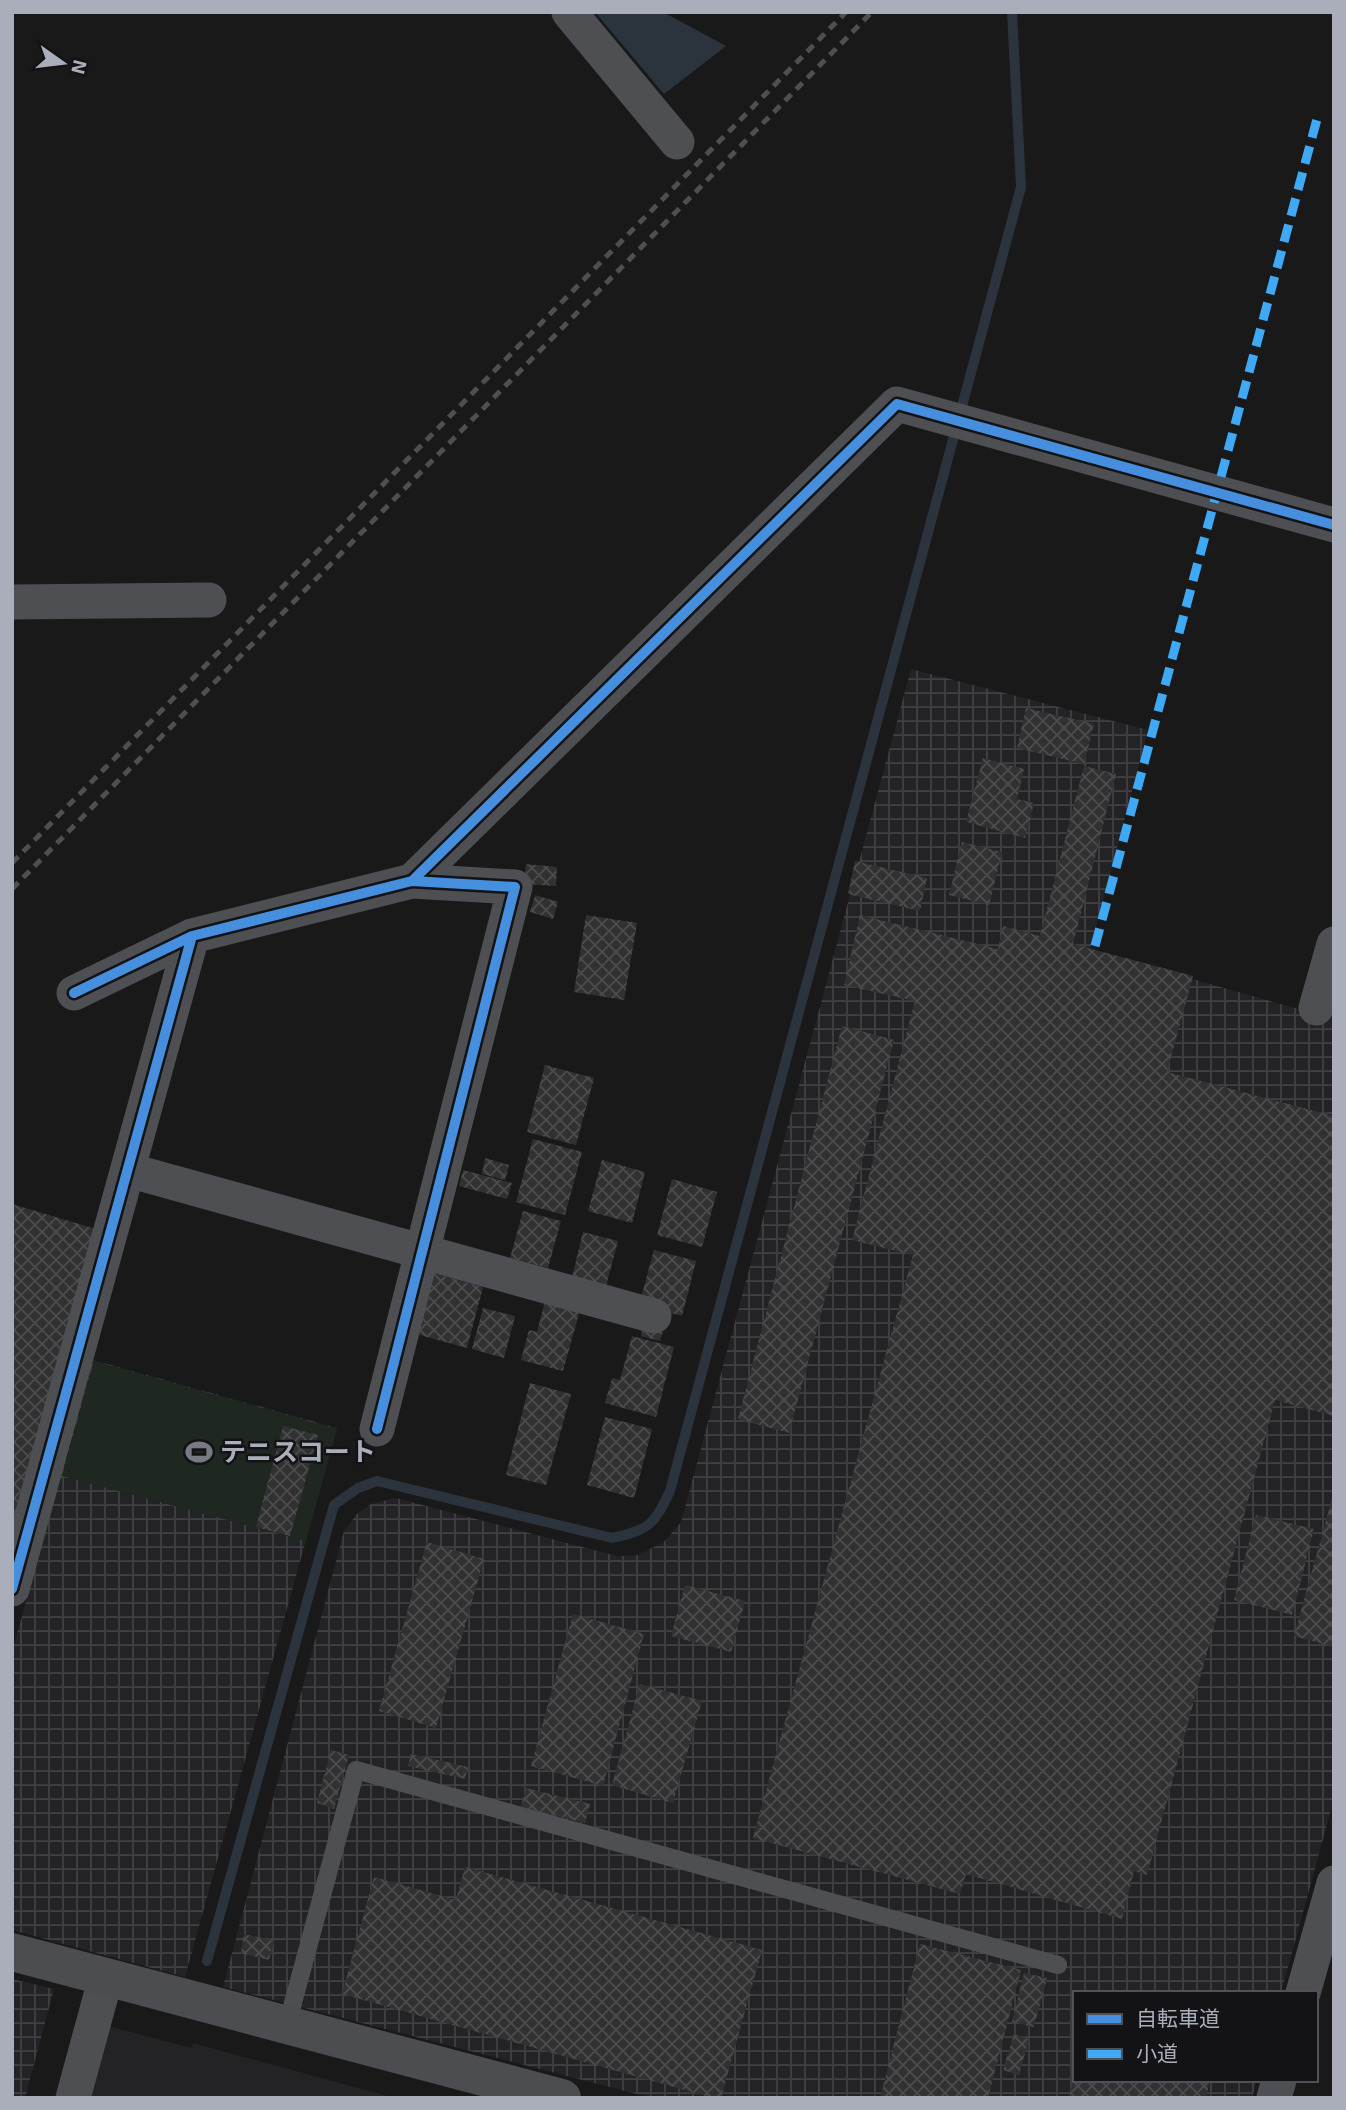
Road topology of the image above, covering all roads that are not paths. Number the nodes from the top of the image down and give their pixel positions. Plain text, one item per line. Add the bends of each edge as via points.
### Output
1 (569, 12) edge
2 (677, 142) dead end
3 (1334, 525) edge
4 (209, 600) dead end
5 (12, 602) edge
6 (412, 881) junction
7 (192, 936) junction
8 (1334, 944) edge
9 (75, 993) dead end
10 (1316, 1008) dead end
11 (128, 1170) junction
12 (422, 1252) junction
13 (654, 1316) dead end
14 (377, 1429) dead end
15 (12, 1589) edge
16 (1334, 1883) edge
17 (12, 1952) edge
18 (1058, 1965) dead end
19 (106, 1977) junction
20 (1304, 1991) edge
21 (287, 2025) junction
22 (73, 2098) edge
23 (562, 2098) edge

1 - 2 street
3 - 6 street via 897,404
4 - 5 street
6 - 7 street
6 - 12 street via 516,887
7 - 9 street
7 - 11 street
8 - 10 street
11 - 12 street
11 - 15 street
12 - 13 street
12 - 14 street
16 - 20 street
17 - 19 street
18 - 21 lane via 356,1770
19 - 21 street
19 - 22 street
21 - 23 street

